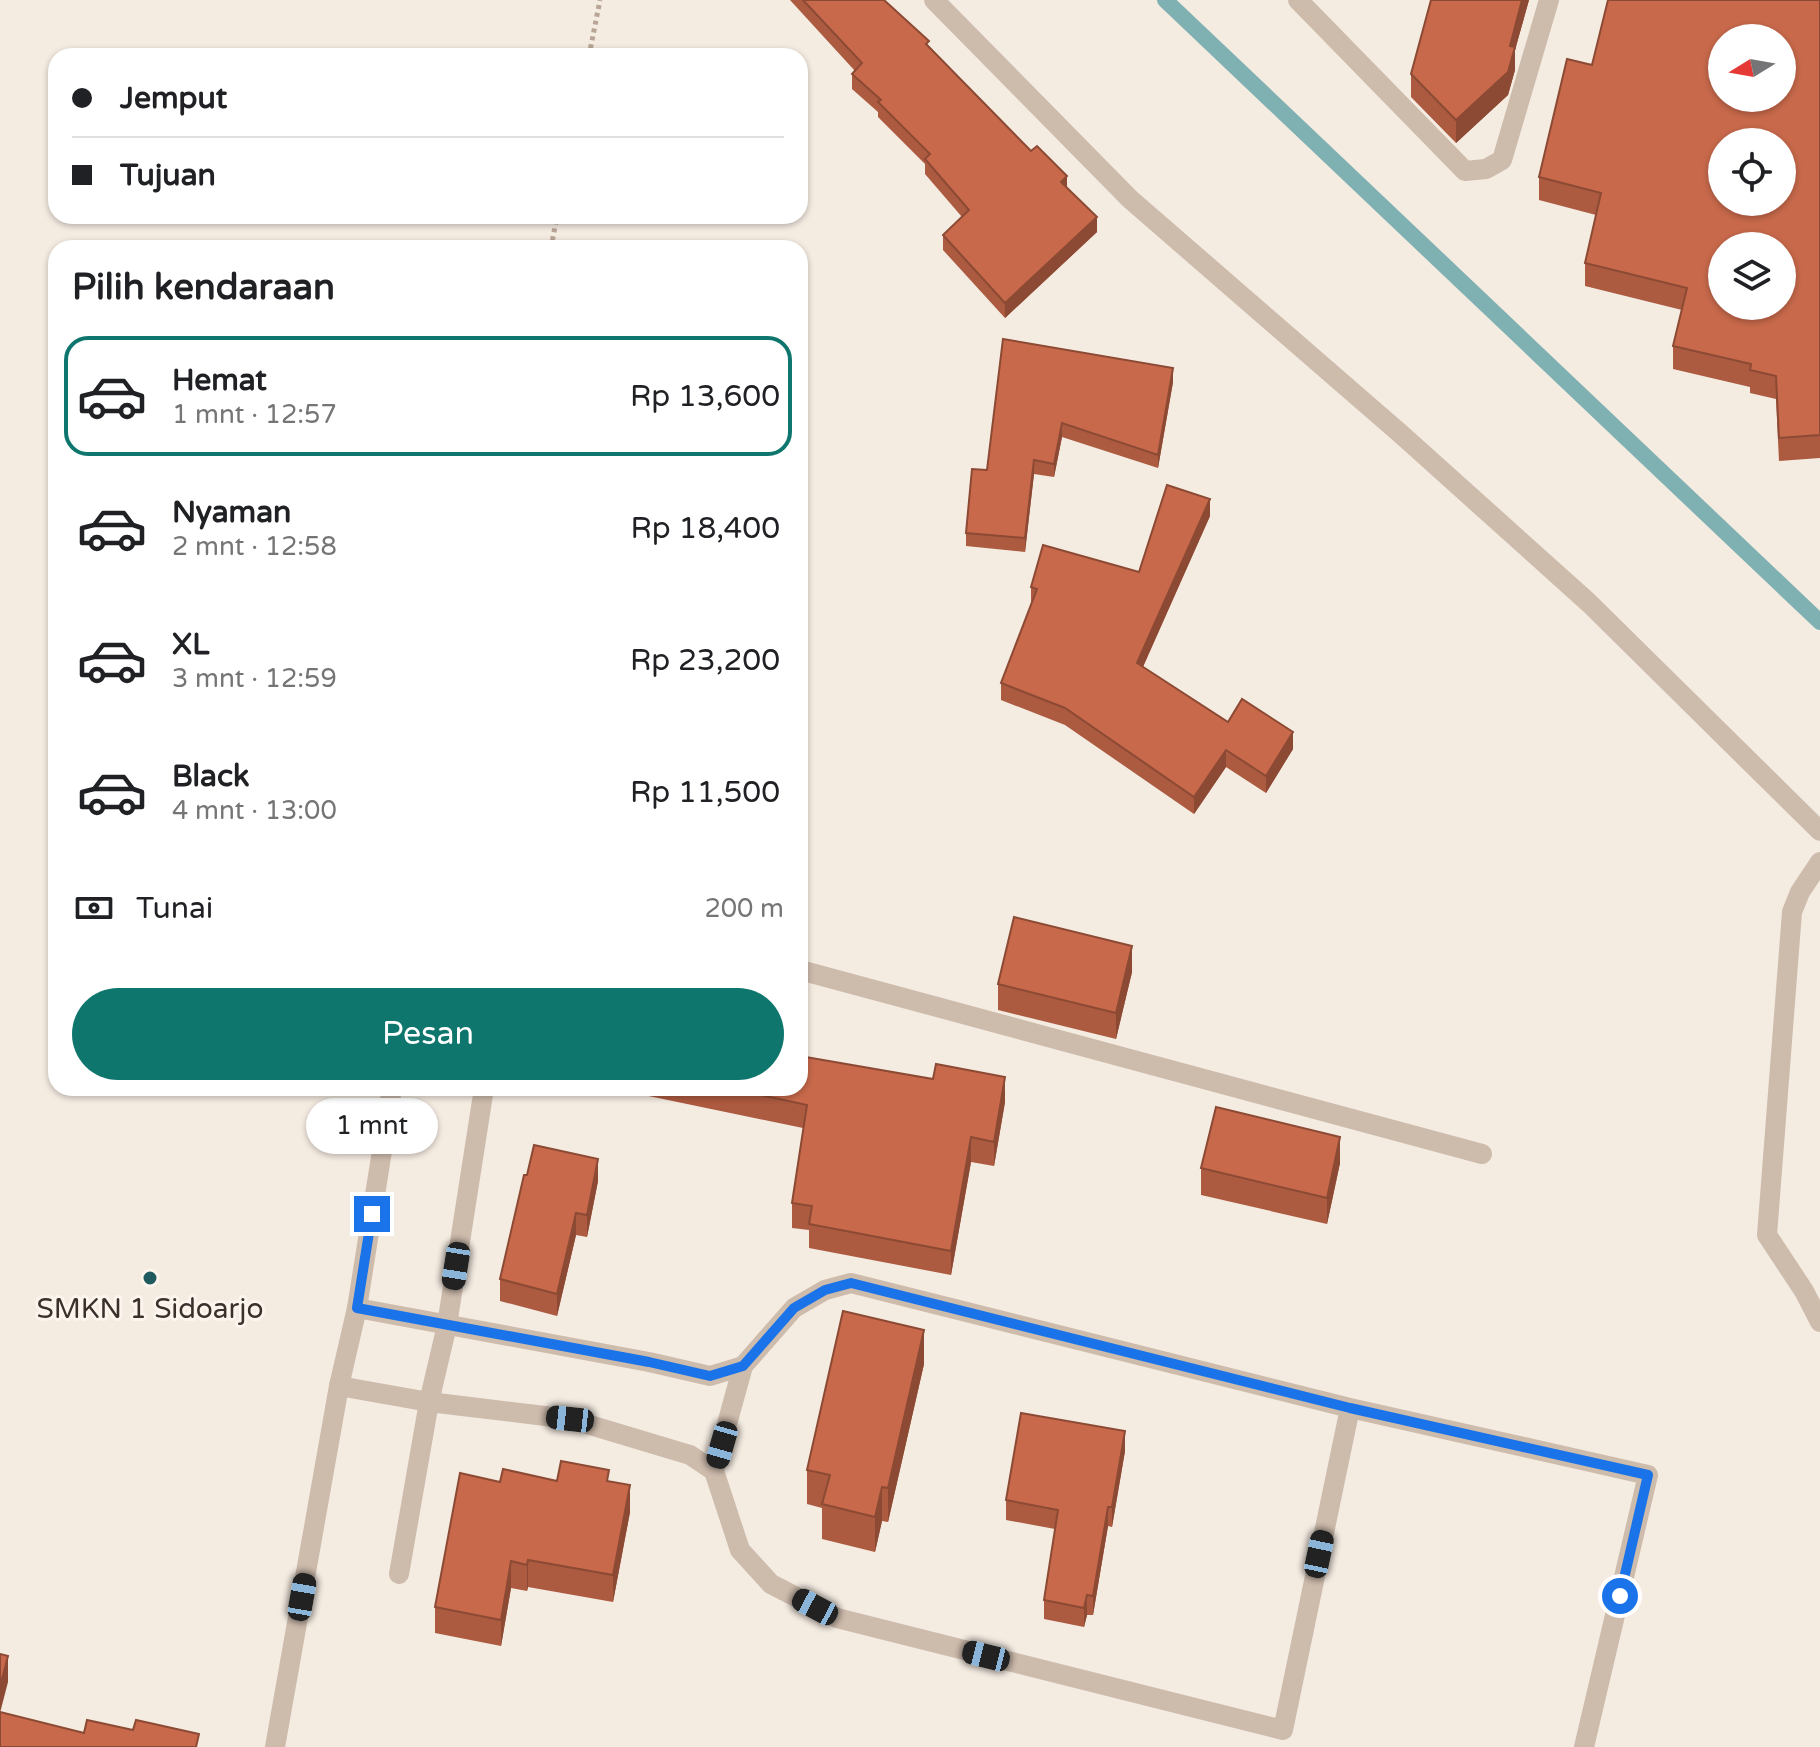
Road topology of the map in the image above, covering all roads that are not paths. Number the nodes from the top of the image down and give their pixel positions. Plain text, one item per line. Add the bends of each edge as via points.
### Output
1 (934, 0) edge
2 (1298, 0) edge
3 (1549, 0) edge
4 (1820, 831) edge
5 (1820, 862) edge
6 (808, 972) edge
7 (391, 1096) edge
8 (483, 1096) edge
9 (1482, 1154) dead end
10 (357, 1308) junction
11 (1820, 1322) edge
12 (447, 1325) junction
13 (743, 1366) junction
14 (339, 1386) junction
15 (429, 1402) junction
16 (1350, 1408) junction
17 (714, 1471) junction
18 (399, 1574) dead end
19 (275, 1747) edge
20 (1584, 1747) edge

1 - 4 street via 1130,199 1589,603
2 - 3 street via 1465,171 1486,169 1502,160
5 - 11 street via 1792,912 1767,1235
6 - 9 street
7 - 10 street
8 - 12 street
10 - 12 street
10 - 14 street
12 - 13 street via 710,1376
12 - 15 street
13 - 16 street via 794,1308 825,1290 851,1283
13 - 17 street
14 - 15 street
14 - 19 street
15 - 17 street via 570,1419 690,1455
15 - 18 street
16 - 17 street via 1283,1730 837,1618 771,1584 740,1550
16 - 20 street via 1648,1475

